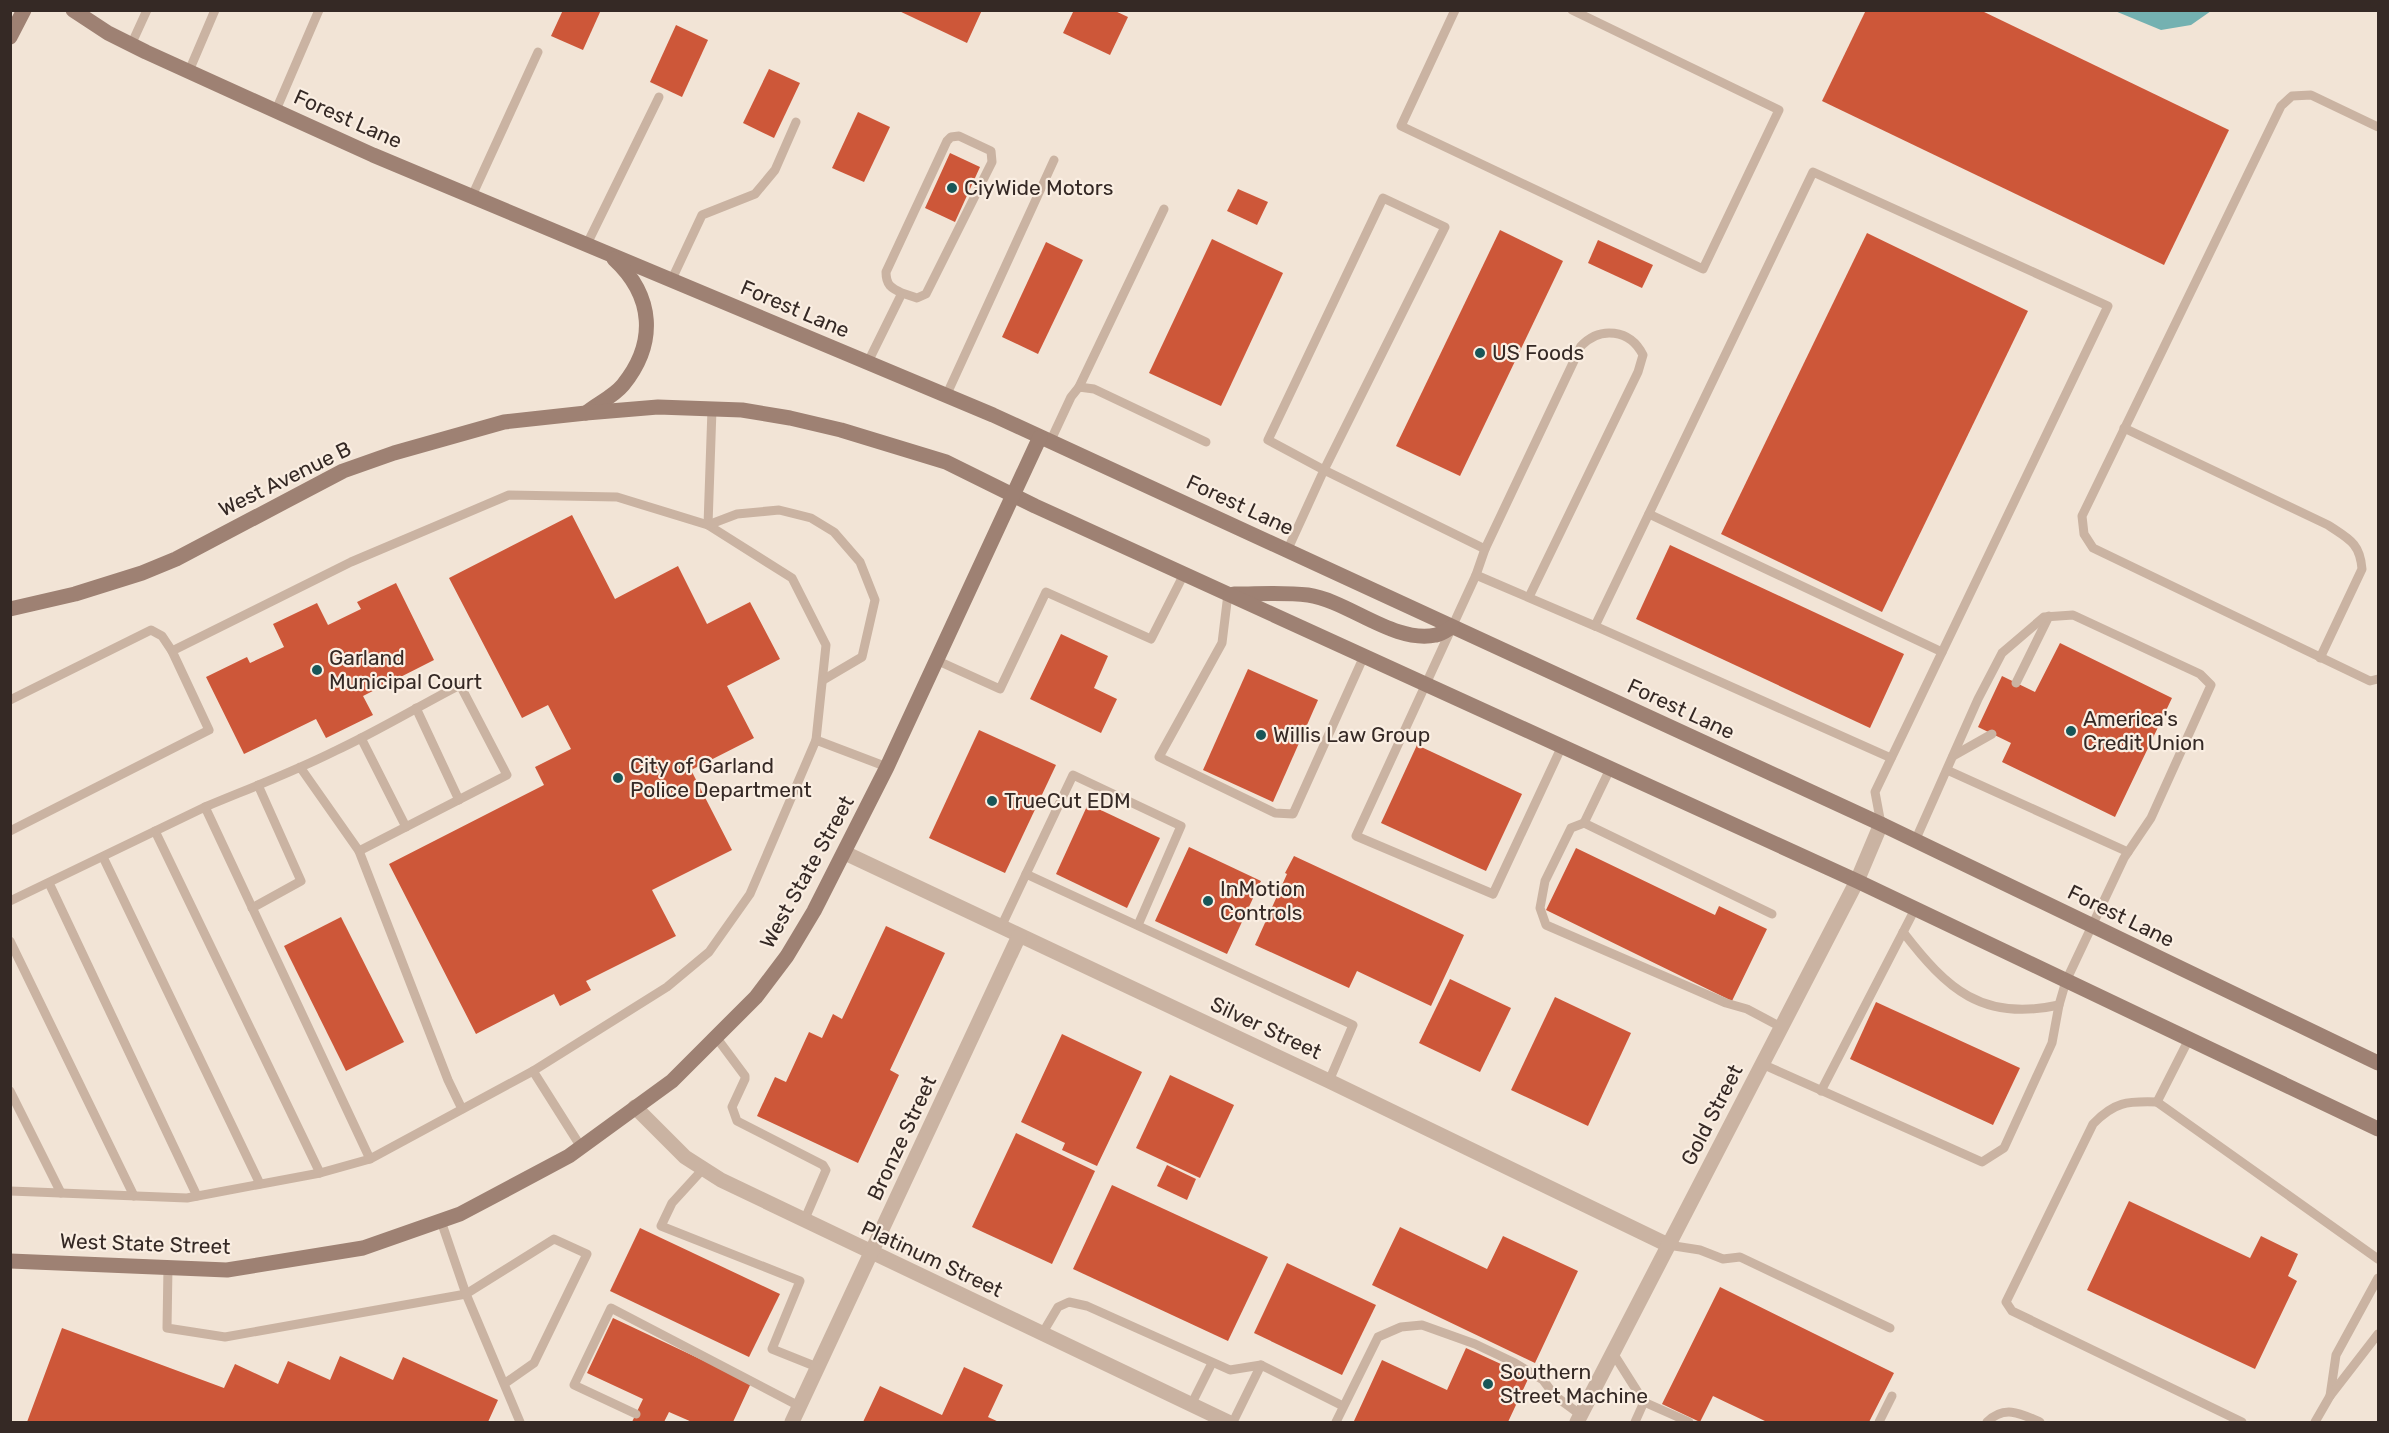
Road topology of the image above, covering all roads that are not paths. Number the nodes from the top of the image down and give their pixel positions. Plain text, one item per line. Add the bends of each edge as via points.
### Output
1 (24, 10) edge
2 (73, 10) edge
3 (147, 10) edge
4 (215, 10) edge
5 (319, 10) edge
6 (1455, 10) edge
7 (1572, 10) edge
8 (10, 36) edge
9 (131, 45) junction
10 (538, 52) dead end
11 (189, 71) junction
12 (659, 97) dead end
13 (276, 110) junction
14 (796, 122) dead end
15 (2379, 127) edge
16 (1054, 160) dead end
17 (472, 196) junction
18 (1164, 209) dead end
19 (587, 244) junction
20 (604, 250) junction
21 (672, 279) junction
22 (902, 293) junction
23 (868, 362) junction
24 (1079, 387) junction
25 (946, 396) junction
26 (712, 409) junction
27 (586, 413) junction
28 (2124, 429) junction
29 (1045, 439) junction
30 (1206, 442) dead end
31 (1324, 470) junction
32 (1012, 495) junction
33 (1648, 514) junction
34 (708, 525) junction
35 (1485, 549) junction
36 (1287, 550) junction
37 (1184, 574) junction
38 (1476, 575) junction
39 (1228, 594) junction
40 (1529, 597) junction
41 (10, 609) edge
42 (2049, 616) junction
43 (1595, 626) junction
44 (1452, 627) junction
45 (172, 651) junction
46 (1942, 652) junction
47 (1364, 656) junction
48 (2320, 658) junction
49 (936, 660) junction
50 (2379, 679) edge
51 (823, 680) junction
52 (2016, 683) dead end
53 (1426, 684) junction
54 (10, 700) edge
55 (416, 708) junction
56 (1992, 734) dead end
57 (362, 738) junction
58 (816, 740) junction
59 (1562, 746) junction
60 (1953, 756) junction
61 (1891, 758) junction
62 (300, 766) junction
63 (887, 767) junction
64 (1610, 768) junction
65 (1947, 770) junction
66 (258, 785) junction
67 (459, 800) junction
68 (205, 807) junction
69 (1584, 823) junction
70 (1881, 824) junction
71 (406, 827) junction
72 (10, 831) edge
73 (155, 831) junction
74 (1915, 841) junction
75 (359, 851) junction
76 (2128, 852) junction
77 (845, 853) junction
78 (103, 857) junction
79 (1026, 874) junction
80 (1857, 881) junction
81 (49, 883) junction
82 (10, 901) edge
83 (252, 908) junction
84 (1915, 909) junction
85 (1772, 914) dead end
86 (1138, 925) junction
87 (2092, 926) junction
88 (1001, 927) junction
89 (1903, 932) junction
90 (1019, 936) junction
91 (10, 941) edge
92 (2066, 981) junction
93 (2059, 1005) junction
94 (1781, 1027) junction
95 (716, 1037) junction
96 (2188, 1039) junction
97 (2379, 1063) edge
98 (1762, 1064) junction
99 (533, 1071) junction
100 (1329, 1081) junction
101 (10, 1091) edge
102 (1821, 1091) junction
103 (2157, 1102) junction
104 (635, 1107) junction
105 (462, 1110) junction
106 (2379, 1129) edge
107 (581, 1147) junction
108 (370, 1159) junction
109 (704, 1169) junction
110 (320, 1173) junction
111 (260, 1184) junction
112 (10, 1191) edge
113 (61, 1193) junction
114 (135, 1196) junction
115 (197, 1196) junction
116 (441, 1221) junction
117 (804, 1221) junction
118 (1668, 1245) junction
119 (871, 1253) junction
120 (2379, 1259) edge
121 (10, 1261) edge
122 (168, 1267) junction
123 (2379, 1278) edge
124 (466, 1294) junction
125 (1890, 1328) dead end
126 (1042, 1334) junction
127 (2379, 1334) edge
128 (1613, 1353) junction
129 (1212, 1363) junction
130 (1261, 1365) junction
131 (817, 1367) junction
132 (504, 1384) junction
133 (1892, 1396) dead end
134 (2330, 1396) junction
135 (1644, 1402) junction
136 (1191, 1405) junction
137 (799, 1406) junction
138 (1343, 1406) junction
139 (636, 1414) dead end
140 (1579, 1419) edge
141 (520, 1422) edge
142 (792, 1422) edge
143 (1228, 1422) edge
144 (1233, 1422) edge
145 (1336, 1422) edge
146 (1635, 1422) edge
147 (1689, 1422) edge
148 (1879, 1422) edge
149 (1987, 1422) edge
150 (2040, 1422) edge
151 (2242, 1422) edge
152 (2314, 1422) edge

1 - 8 main road
2 - 9 main road, Forest Lane
3 - 9 lane
4 - 11 lane
5 - 13 lane
6 - 7 lane via 1401,126 1703,269 1779,110
9 - 11 main road, Forest Lane
10 - 17 lane
11 - 13 main road, Forest Lane
12 - 19 lane
13 - 17 main road, Forest Lane
14 - 21 lane via 775,170 755,194 702,215
15 - 28 lane via 2310,95 2292,96 2281,106
16 - 25 lane
17 - 19 main road, Forest Lane
18 - 24 lane
19 - 20 main road, Forest Lane
20 - 21 main road, Forest Lane
20 - 27 main road via 626,270 643,298 648,320 643,351 622,386
21 - 23 main road, Forest Lane
22 - 22 lane via 917,298 926,294 992,162 991,151 959,136 947,141 886,272 886,281
22 - 23 lane
23 - 25 main road, Forest Lane
24 - 29 lane
24 - 30 lane via 1094,389
25 - 29 main road, Forest Lane
26 - 27 main road via 658,407
26 - 32 main road via 790,418 875,440 946,462
26 - 34 lane
27 - 41 main road, West Avenue B via 504,422 394,453 343,471 142,573
28 - 48 lane via 2082,516 2084,534 2093,548
28 - 48 lane via 2328,525 2354,543 2361,553 2362,570
29 - 32 main road, West State Street
29 - 36 main road, Forest Lane
31 - 31 lane via 1268,440 1383,198 1445,227
31 - 35 lane
31 - 36 lane
32 - 37 main road
32 - 49 main road, West State Street
33 - 43 lane
33 - 46 lane
33 - 46 lane via 1813,172 2108,306
34 - 45 lane via 617,497 509,495 351,562
34 - 51 lane via 792,578 826,645
34 - 51 lane via 737,514 778,510 811,518 834,532 860,562 875,600 862,657
35 - 38 lane
35 - 40 lane via 1581,346 1599,333 1622,334 1637,344 1643,355 1638,372
36 - 44 main road, Forest Lane
37 - 39 main road
37 - 49 lane via 1151,639 1046,592 1000,689
38 - 40 lane
38 - 44 lane
39 - 44 main road via 1310,595 1418,637 1438,635
39 - 47 main road
39 - 47 lane via 1222,643 1159,757 1275,813 1293,813
40 - 43 lane
42 - 52 lane
42 - 60 lane via 2002,653
42 - 76 lane via 2073,615 2200,674 2211,685 2151,818
43 - 61 lane
44 - 53 lane
44 - 70 main road, Forest Lane
45 - 54 lane via 162,636 151,630
45 - 72 lane via 209,730
46 - 61 lane
47 - 53 main road
48 - 50 lane via 2370,681
49 - 63 main road, West State Street
51 - 58 lane
53 - 59 main road
53 - 59 lane via 1356,836 1493,894
55 - 57 lane
55 - 67 lane
55 - 67 lane via 460,685 507,775
56 - 60 lane
57 - 62 lane
57 - 71 lane
58 - 63 lane
58 - 99 lane via 750,894 709,952 667,987
59 - 64 main road
60 - 65 lane
61 - 70 lane via 1875,792
62 - 66 lane
62 - 75 lane
63 - 77 main road, West State Street
64 - 69 lane
64 - 80 main road
65 - 74 lane
65 - 76 lane
66 - 68 lane
66 - 83 lane via 301,881
67 - 71 lane
68 - 73 lane
68 - 83 lane
69 - 85 lane
69 - 94 lane via 1571,828 1545,881 1540,908 1546,925 1748,1009
70 - 74 main road, Forest Lane
70 - 80 street, Gold Street
71 - 75 lane
73 - 78 lane
73 - 110 lane
74 - 87 main road, Forest Lane
75 - 105 lane
76 - 87 lane
77 - 88 street, Silver Street
77 - 95 main road, West State Street via 787,957 756,997
78 - 81 lane
78 - 111 lane
79 - 86 lane
79 - 86 lane via 1073,775 1181,826
79 - 88 lane
80 - 84 main road
80 - 94 street, Gold Street
81 - 82 lane
81 - 115 lane
83 - 108 lane
84 - 89 lane
84 - 92 main road
86 - 100 lane via 1353,1025
87 - 92 lane
87 - 97 main road, Forest Lane
88 - 90 street, Silver Street
89 - 93 lane via 1943,980 1986,1005 2037,1010
89 - 102 lane
90 - 100 street, Silver Street
90 - 119 street, Bronze Street
91 - 114 lane
92 - 93 lane
92 - 96 main road
93 - 102 lane via 2052,1043 2004,1148 1982,1162
94 - 98 street, Gold Street
95 - 104 main road, West State Street via 672,1080
95 - 117 lane via 745,1076 732,1107 737,1121 826,1170
96 - 103 lane
96 - 106 main road
98 - 102 lane
98 - 118 street, Gold Street
99 - 105 lane
99 - 107 lane
100 - 118 street, Silver Street
101 - 113 lane
103 - 120 lane
103 - 151 lane via 2121,1103 2105,1111 2093,1124 2006,1302 2012,1311
104 - 107 main road, West State Street
104 - 109 street, Platinum Street via 685,1157
105 - 108 lane
107 - 116 main road, West State Street
108 - 110 lane
109 - 117 street, Platinum Street
109 - 131 lane via 672,1203 661,1226 800,1281 772,1349
110 - 111 lane
111 - 115 lane
112 - 113 lane
113 - 114 lane
114 - 115 lane
116 - 122 main road, West State Street via 363,1248 227,1270
116 - 124 lane
117 - 119 street, Platinum Street
118 - 125 lane via 1723,1258 1740,1257
118 - 128 street, Gold Street
119 - 126 street, Platinum Street
119 - 131 street, Bronze Street
121 - 122 main road, West State Street
122 - 124 lane via 167,1328 225,1337
123 - 134 lane via 2336,1355
124 - 132 lane
124 - 132 lane via 554,1239 587,1254 534,1363
126 - 129 lane via 1058,1307 1069,1302 1087,1306
126 - 136 street, Platinum Street
127 - 134 lane
128 - 135 lane
128 - 140 street, Gold Street
129 - 130 lane via 1230,1371
129 - 136 lane
130 - 138 lane
130 - 144 lane
131 - 137 street, Bronze Street
132 - 141 lane
133 - 148 lane
134 - 152 lane
135 - 146 lane
135 - 147 lane
136 - 143 street, Platinum Street
137 - 139 lane via 611,1308 574,1385
137 - 142 street, Bronze Street
138 - 140 lane via 1378,1337 1401,1327 1422,1325 1515,1363 1543,1380
138 - 145 lane
149 - 150 lane via 1995,1414 2015,1411

